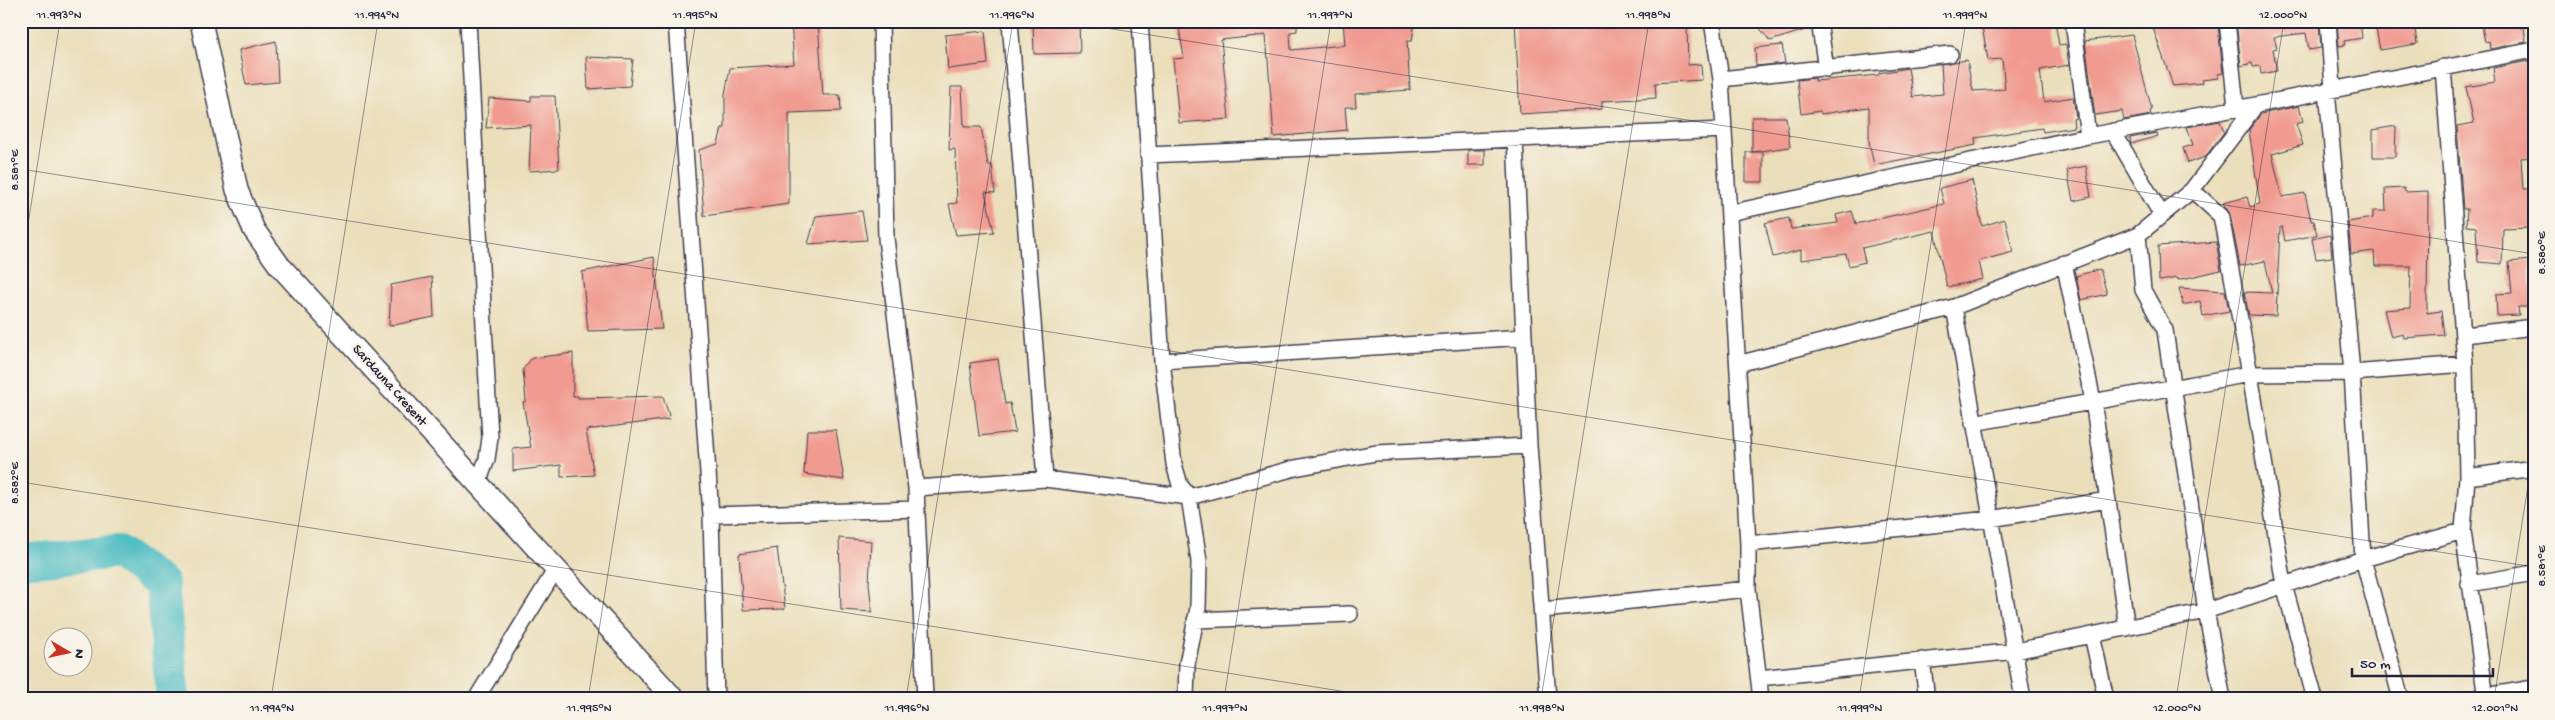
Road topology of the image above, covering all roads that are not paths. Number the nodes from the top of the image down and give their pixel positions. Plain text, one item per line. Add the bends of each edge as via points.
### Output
1 (201, 21) edge
2 (468, 21) edge
3 (676, 21) edge
4 (881, 21) edge
5 (1010, 21) edge
6 (1140, 21) edge
7 (1712, 21) edge
8 (1819, 21) edge
9 (2074, 21) edge
10 (2227, 21) edge
11 (2328, 21) edge
12 (2534, 50) edge
13 (1950, 54) dead end
14 (2443, 67) junction
15 (1826, 69) junction
16 (1721, 79) junction
17 (2330, 89) junction
18 (2256, 105) junction
19 (2236, 107) junction
20 (1724, 130) junction
21 (2113, 131) junction
22 (2088, 136) junction
23 (1515, 139) junction
24 (1148, 155) junction
25 (2192, 190) junction
26 (1729, 213) junction
27 (2161, 214) junction
28 (2138, 235) junction
29 (2064, 263) junction
30 (1954, 307) junction
31 (2534, 327) edge
32 (2464, 335) junction
33 (1524, 337) junction
34 (1162, 362) junction
35 (1738, 364) junction
36 (2465, 364) junction
37 (2352, 373) junction
38 (2250, 374) junction
39 (2172, 386) junction
40 (2093, 401) junction
41 (1973, 423) junction
42 (1529, 446) junction
43 (2534, 468) edge
44 (2467, 477) junction
45 (1045, 480) junction
46 (478, 483) junction
47 (916, 488) junction
48 (1189, 497) junction
49 (2108, 500) junction
50 (917, 509) junction
51 (711, 515) junction
52 (1990, 518) junction
53 (2463, 531) junction
54 (1748, 544) junction
55 (2363, 559) junction
56 (556, 569) junction
57 (2534, 573) edge
58 (2469, 584) junction
59 (2284, 585) junction
60 (1748, 589) junction
61 (1542, 610) junction
62 (2206, 611) junction
63 (1350, 614) dead end
64 (1196, 620) junction
65 (2127, 628) junction
66 (2092, 635) junction
67 (2016, 651) junction
68 (1922, 660) junction
69 (1760, 678) junction
70 (2534, 688) edge
71 (2486, 697) edge
72 (476, 699) edge
73 (674, 699) edge
74 (716, 699) edge
75 (925, 699) edge
76 (1186, 699) edge
77 (1548, 699) edge
78 (1761, 699) edge
79 (1927, 699) edge
80 (2023, 699) edge
81 (2106, 699) edge
82 (2223, 699) edge
83 (2315, 699) edge
84 (2401, 699) edge

1 - 46 street, Sardauna Cresent via 237,190 254,230 278,265
2 - 46 street via 490,438 487,459
3 - 51 street
4 - 47 street via 886,238
5 - 45 street
6 - 24 street
7 - 16 street
8 - 15 street
9 - 22 street
10 - 19 street
11 - 17 street
12 - 14 street
13 - 15 street
14 - 17 street
14 - 32 street
15 - 16 street
16 - 20 street
17 - 18 street
17 - 37 street
18 - 19 street
18 - 25 street
19 - 21 street
20 - 23 street
20 - 26 street
21 - 22 street
21 - 27 street
22 - 26 street
23 - 24 street
23 - 33 street
24 - 34 street
25 - 27 street
25 - 38 street via 2220,216
26 - 35 street
27 - 28 street
28 - 29 street
28 - 39 street via 2143,290 2165,330
29 - 30 street
29 - 40 street
30 - 35 street
30 - 41 street
31 - 32 street
32 - 36 street
33 - 34 street
33 - 42 street
34 - 48 street via 1174,464 1180,485
35 - 54 street
36 - 37 street
36 - 44 street
37 - 38 street
37 - 55 street
38 - 39 street
38 - 59 street
39 - 40 street
39 - 62 street
40 - 41 street
40 - 49 street
41 - 52 street
42 - 48 street via 1376,453 1296,468
42 - 61 street
43 - 44 street
44 - 53 street
45 - 47 street
45 - 48 street
46 - 56 street, Sardauna Cresent
47 - 50 street
48 - 64 street via 1199,561
49 - 52 street
49 - 65 street
50 - 51 street
50 - 75 street
51 - 74 street
52 - 54 street
52 - 67 street
53 - 55 street
53 - 58 street
54 - 60 street
55 - 59 street
55 - 84 street
56 - 72 street
56 - 73 street, Sardauna Cresent
57 - 58 street
58 - 71 street
59 - 62 street
59 - 83 street
60 - 61 street
60 - 69 street
61 - 77 street
62 - 65 street
62 - 82 street
63 - 64 street
64 - 76 street via 1186,664
65 - 66 street
66 - 67 street
66 - 81 street
67 - 68 street
67 - 80 street
68 - 69 street
68 - 79 street
69 - 78 street
70 - 71 street

